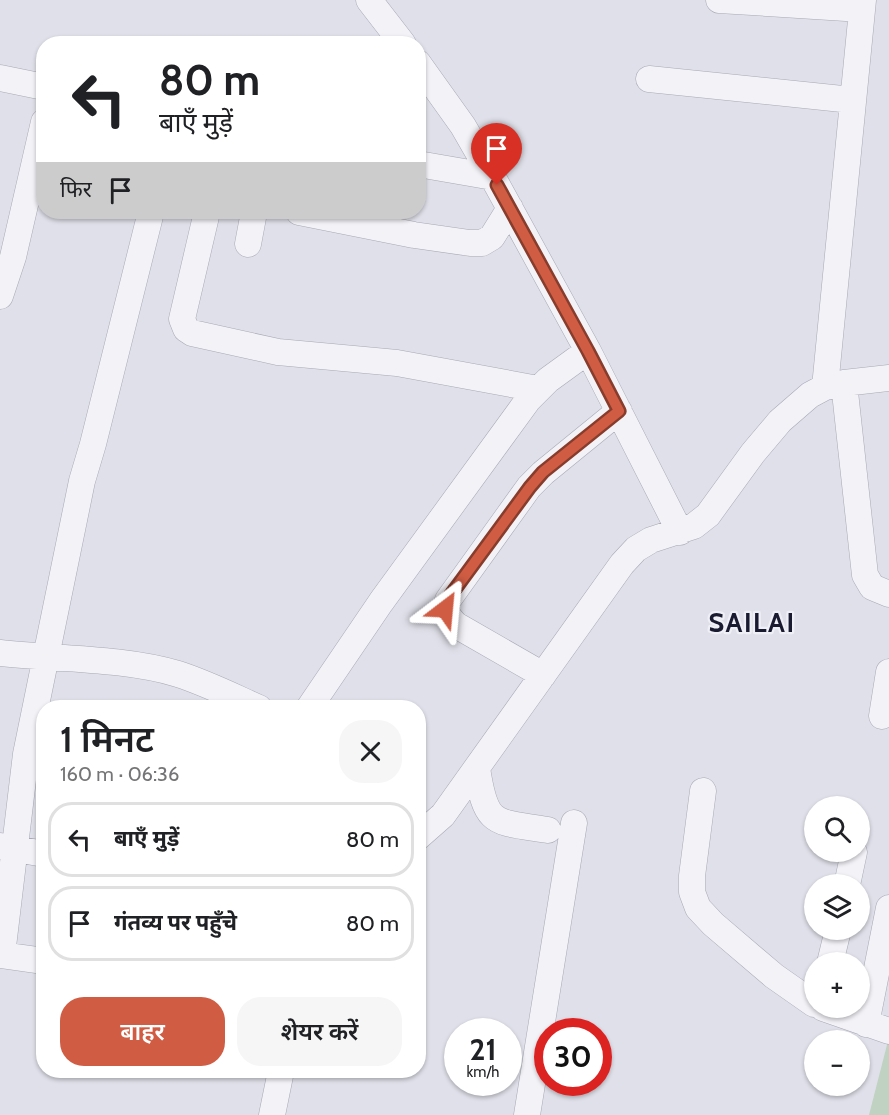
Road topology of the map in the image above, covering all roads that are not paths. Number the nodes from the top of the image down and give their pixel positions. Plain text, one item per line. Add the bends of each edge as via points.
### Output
1 (369, 0) edge
2 (719, 0) edge
3 (862, 5) edge
4 (397, 36) edge
5 (426, 74) edge
6 (0, 78) edge
7 (649, 79) dead end
8 (36, 85) edge
9 (852, 100) junction
10 (36, 158) edge
11 (426, 165) edge
12 (493, 177) junction
13 (510, 208) junction
14 (149, 219) edge
15 (205, 219) edge
16 (253, 219) edge
17 (335, 219) edge
18 (248, 244) dead end
19 (0, 296) edge
20 (588, 351) junction
21 (889, 378) edge
22 (834, 385) junction
23 (538, 389) junction
24 (619, 411) junction
25 (680, 532) junction
26 (889, 594) edge
27 (0, 653) edge
28 (46, 658) junction
29 (889, 672) edge
30 (543, 675) junction
31 (41, 700) edge
32 (241, 700) edge
33 (314, 700) edge
34 (882, 716) dead end
35 (35, 756) edge
36 (477, 768) junction
37 (703, 791) dead end
38 (574, 823) dead end
39 (426, 830) edge
40 (548, 830) dead end
41 (7, 847) edge
42 (36, 852) edge
43 (889, 908) edge
44 (1, 955) edge
45 (36, 960) edge
46 (804, 997) edge
47 (850, 1018) edge
48 (877, 1028) edge
49 (280, 1078) edge
50 (272, 1115) edge
51 (527, 1115) edge

1 - 4 street
2 - 3 street
3 - 9 street
5 - 12 street
6 - 8 street
7 - 9 street
9 - 22 street
10 - 19 street via 14,257
11 - 12 street
12 - 13 street
13 - 17 street via 492,237 482,243
13 - 20 street
14 - 28 street via 82,481
15 - 23 street via 182,319 192,333 278,352 397,363
16 - 18 street
20 - 23 street
20 - 24 street
21 - 22 street
22 - 25 street via 810,395 780,421 708,514
22 - 26 street via 865,574 872,587
23 - 33 street via 381,602
24 - 25 street
24 - 30 street via 543,472 447,600 445,609 456,625
25 - 30 street via 636,549
27 - 28 street
28 - 31 street
28 - 32 street via 157,669
29 - 34 street
30 - 36 street
35 - 41 street
36 - 39 street via 443,815
36 - 40 street via 481,798 493,816 501,822
37 - 46 street via 692,876 698,908 712,924
38 - 51 street
41 - 42 street
41 - 44 street
43 - 48 street
44 - 45 street
47 - 48 street
49 - 50 street

